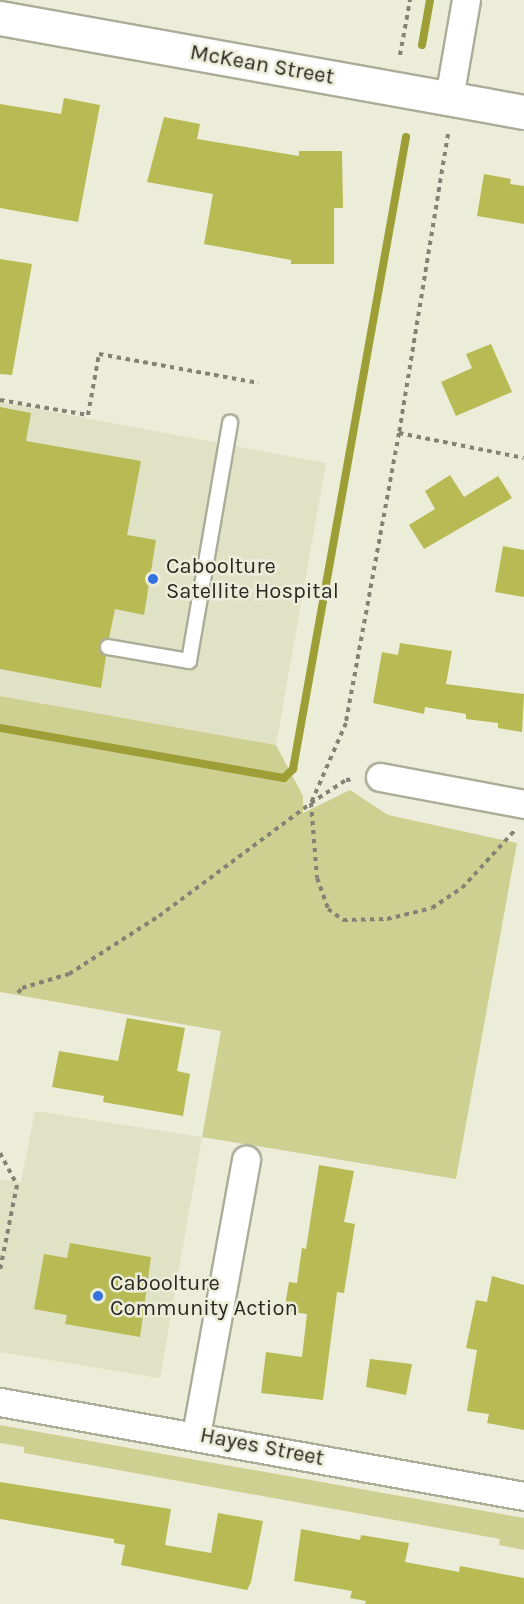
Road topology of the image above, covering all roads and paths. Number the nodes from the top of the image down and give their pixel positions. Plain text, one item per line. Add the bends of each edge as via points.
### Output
1 (410, 0) edge
2 (466, 0) edge
3 (0, 18) edge
4 (400, 55) dead end
5 (449, 98) junction
6 (524, 112) edge
7 (448, 134) dead end
8 (258, 383) dead end
9 (0, 400) edge
10 (230, 423) dead end
11 (399, 433) junction
12 (524, 458) edge
13 (108, 647) dead end
14 (380, 777) joint
15 (311, 803) junction
16 (524, 804) edge
17 (524, 820) edge
18 (18, 993) dead end
19 (0, 1153) edge
20 (246, 1160) dead end
21 (0, 1270) edge
22 (0, 1402) edge
23 (196, 1435) junction
24 (524, 1496) edge

1 - 4 path
2 - 5 street
3 - 5 main road, McKean Street
5 - 6 main road, McKean Street
7 - 11 path
8 - 9 path via 99,354 88,415
10 - 13 lane via 189,661
11 - 12 path
11 - 15 path via 346,723
14 - 15 path via 346,780
14 - 16 street
15 - 17 path via 317,878 328,909 343,920 387,919 432,908 462,888
15 - 18 path via 149,923 69,974 22,988
19 - 21 path via 17,1185
20 - 23 street
22 - 23 street, Hayes Street
23 - 24 street, Hayes Street

